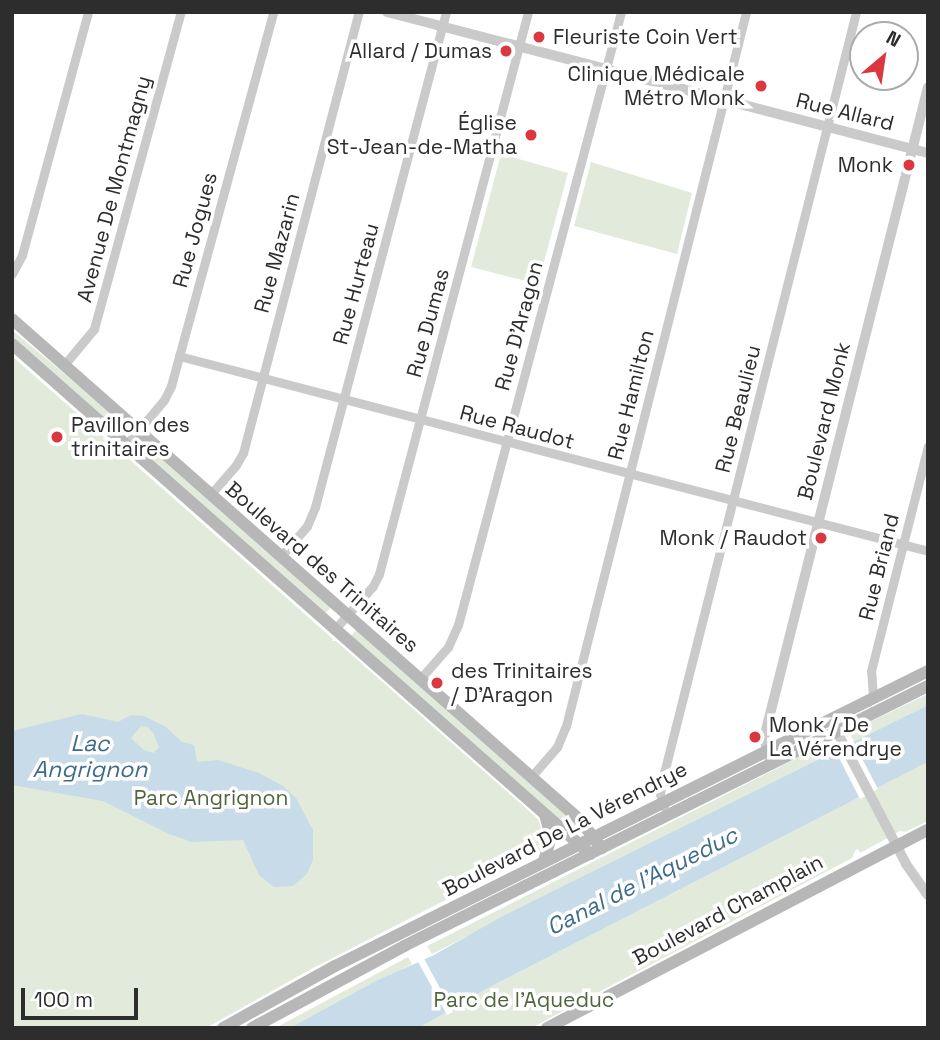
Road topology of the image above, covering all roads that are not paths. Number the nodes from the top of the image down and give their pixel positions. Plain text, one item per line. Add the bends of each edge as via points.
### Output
1 (88, 12) edge
2 (181, 12) edge
3 (273, 12) edge
4 (359, 12) edge
5 (387, 12) edge
6 (446, 12) edge
7 (528, 12) edge
8 (621, 12) edge
9 (746, 12) edge
10 (856, 12) edge
11 (442, 27) junction
12 (519, 47) junction
13 (605, 70) junction
14 (928, 87) edge
15 (723, 100) junction
16 (827, 127) junction
17 (912, 149) junction
18 (928, 153) edge
19 (12, 274) edge
20 (12, 319) edge
21 (12, 344) edge
22 (179, 356) junction
23 (64, 365) junction
24 (262, 378) junction
25 (344, 399) junction
26 (420, 419) junction
27 (138, 430) junction
28 (506, 442) junction
29 (126, 445) junction
30 (928, 446) edge
31 (629, 474) junction
32 (211, 494) junction
33 (733, 501) junction
34 (818, 523) junction
35 (902, 544) junction
36 (928, 551) edge
37 (281, 556) junction
38 (347, 615) junction
39 (335, 629) junction
40 (928, 671) edge
41 (420, 679) junction
42 (928, 686) edge
43 (873, 696) junction
44 (830, 718) junction
45 (836, 730) junction
46 (765, 750) junction
47 (772, 763) junction
48 (531, 777) junction
49 (662, 802) junction
50 (543, 812) junction
51 (668, 815) junction
52 (928, 830) edge
53 (595, 835) junction
54 (579, 844) junction
55 (896, 845) junction
56 (596, 851) junction
57 (544, 861) junction
58 (928, 895) edge
59 (223, 1028) edge
60 (252, 1028) edge
61 (547, 1028) edge

1 - 19 street via 23,255
2 - 23 street, Avenue De Montmagny via 94,329
3 - 22 street, Rue Jogues
4 - 24 street, Rue Mazarin
5 - 11 street, Rue Allard
6 - 11 street, Rue Hurteau
7 - 12 street, Rue Dumas
8 - 13 street, Rue D'Aragon
9 - 15 street, Rue Hamilton
10 - 16 street, Rue Beaulieu
11 - 12 street, Rue Allard
11 - 25 street, Rue Hurteau
12 - 13 street, Rue Allard
12 - 26 street, Rue Dumas
13 - 15 street, Rue Allard
13 - 28 street, Rue D'Aragon
14 - 17 street, Boulevard Monk
15 - 16 street, Rue Allard
15 - 31 street, Rue Hamilton
16 - 17 street, Rue Allard
16 - 33 street, Rue Beaulieu
17 - 18 street, Rue Allard
17 - 34 street, Boulevard Monk
20 - 23 main road, Boulevard des Trinitaires
21 - 29 main road, Boulevard des Trinitaires
22 - 24 street, Rue Raudot
22 - 27 street, Rue Jogues via 169,393
23 - 27 main road, Boulevard des Trinitaires
24 - 25 street, Rue Raudot
24 - 32 street, Rue Mazarin via 240,459
25 - 26 street, Rue Raudot
25 - 37 street, Rue Hurteau via 313,514
26 - 28 street, Rue Raudot
26 - 38 street, Rue Dumas via 379,574
27 - 29 street, Rue Jogues
27 - 32 main road, Boulevard des Trinitaires
28 - 31 street, Rue Raudot
28 - 41 street, Rue D'Aragon via 455,634
29 - 39 main road, Boulevard des Trinitaires
30 - 35 street, Rue Briand
31 - 33 street, Rue Raudot
31 - 48 street, Rue Hamilton via 566,726 557,747
32 - 37 main road, Boulevard des Trinitaires
33 - 34 street, Rue Raudot
33 - 49 street, Rue Beaulieu via 662,781
34 - 35 street, Rue Raudot
34 - 46 street, Boulevard Monk via 764,738
35 - 36 street, Rue Raudot
35 - 43 street, Rue Briand via 871,671
37 - 38 main road, Boulevard des Trinitaires
38 - 39 street, Rue Dumas
38 - 41 main road, Boulevard des Trinitaires
39 - 50 main road, Boulevard des Trinitaires
40 - 43 main road, Boulevard De La Vérendrye
41 - 48 main road, Boulevard des Trinitaires
42 - 45 main road, Boulevard De La Vérendrye
43 - 44 main road, Boulevard De La Vérendrye
44 - 45 street
44 - 46 main road, Boulevard De La Vérendrye
45 - 47 main road, Boulevard De La Vérendrye
45 - 55 street
46 - 47 street
46 - 49 main road, Boulevard De La Vérendrye
47 - 51 main road, Boulevard De La Vérendrye
48 - 53 main road, Boulevard des Trinitaires
49 - 51 street
49 - 53 main road, Boulevard De La Vérendrye
50 - 54 main road, Boulevard des Trinitaires
50 - 57 main road via 551,837
51 - 56 main road, Boulevard De La Vérendrye
52 - 55 main road, Boulevard Champlain
53 - 54 main road, Boulevard De La Vérendrye
53 - 56 main road, Boulevard des Trinitaires
54 - 56 main road, Boulevard des Trinitaires
54 - 57 main road, Boulevard De La Vérendrye
55 - 58 street
55 - 61 main road, Boulevard Champlain
56 - 60 main road, Boulevard De La Vérendrye
57 - 59 main road, Boulevard De La Vérendrye via 319,974

